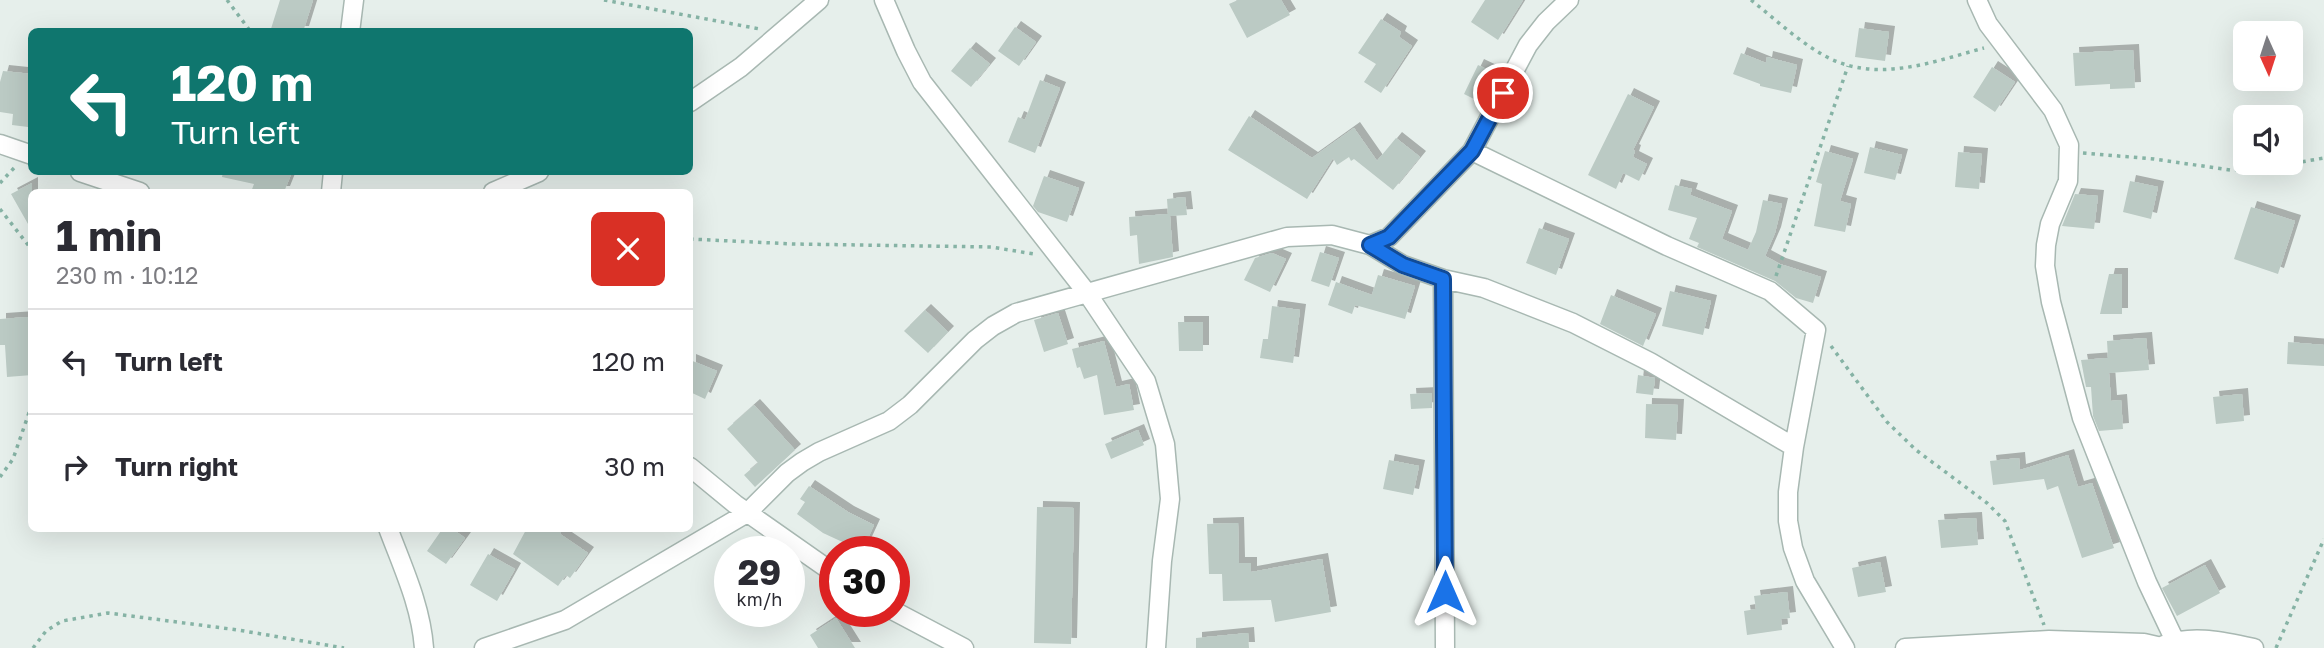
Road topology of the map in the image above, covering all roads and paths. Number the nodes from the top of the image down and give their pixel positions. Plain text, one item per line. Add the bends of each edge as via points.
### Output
1 (227, 0) edge
2 (354, 0) edge
3 (604, 0) edge
4 (819, 0) edge
5 (884, 0) edge
6 (1569, 0) edge
7 (1751, 0) edge
8 (1977, 0) edge
9 (248, 28) edge
10 (350, 28) edge
11 (780, 33) junction
12 (2003, 43) junction
13 (1848, 66) junction
14 (693, 100) edge
15 (0, 144) edge
16 (1472, 151) junction
17 (2070, 152) junction
18 (28, 154) edge
19 (2324, 158) edge
20 (89, 175) edge
21 (532, 175) edge
22 (131, 189) edge
23 (500, 189) edge
24 (0, 209) edge
25 (693, 239) edge
26 (28, 245) edge
27 (1370, 245) junction
28 (1060, 258) junction
29 (1443, 279) junction
30 (1770, 291) junction
31 (1087, 293) junction
32 (1816, 330) junction
33 (28, 416) edge
34 (1794, 447) junction
35 (693, 469) edge
36 (0, 477) edge
37 (747, 513) junction
38 (390, 532) edge
39 (2324, 538) edge
40 (819, 564) edge
41 (910, 619) edge
42 (2049, 640) junction
43 (2168, 645) edge
44 (33, 648) edge
45 (344, 648) edge
46 (424, 648) edge
47 (484, 648) edge
48 (964, 648) edge
49 (1156, 648) edge
50 (1445, 648) edge
51 (1845, 648) edge
52 (1905, 648) edge
53 (2254, 648) edge
54 (2276, 648) edge

1 - 9 path
2 - 10 street
3 - 11 path
4 - 11 street
5 - 28 street via 922,82
6 - 16 street via 1528,45
7 - 13 path via 1805,44
8 - 12 street
11 - 14 street
12 - 13 path via 1908,68
12 - 17 street via 2053,110
13 - 30 path
15 - 18 street
16 - 27 street via 1389,237
16 - 30 street
17 - 19 path via 2231,170
17 - 43 street via 2068,181 2046,245 2051,302 2082,418
20 - 22 street
21 - 23 street
24 - 26 path
25 - 28 path via 991,247
27 - 29 street via 1403,265
27 - 31 street via 1332,235 1287,237
28 - 31 street
29 - 34 street via 1484,288 1573,323 1650,362
29 - 50 street
30 - 32 street
31 - 37 street via 1016,313 993,326 889,421 802,462
31 - 49 street via 1146,381 1166,444 1170,499
32 - 34 street
32 - 42 path via 1887,422 2006,521
33 - 36 path via 13,459
34 - 51 street via 1788,492 1793,548 1805,582
35 - 37 street
37 - 40 street
37 - 47 street via 565,620
38 - 46 street via 414,595
39 - 54 path
41 - 48 street
42 - 43 street
42 - 52 street
43 - 53 street via 2186,639
44 - 45 path via 46,631 62,621 108,613

